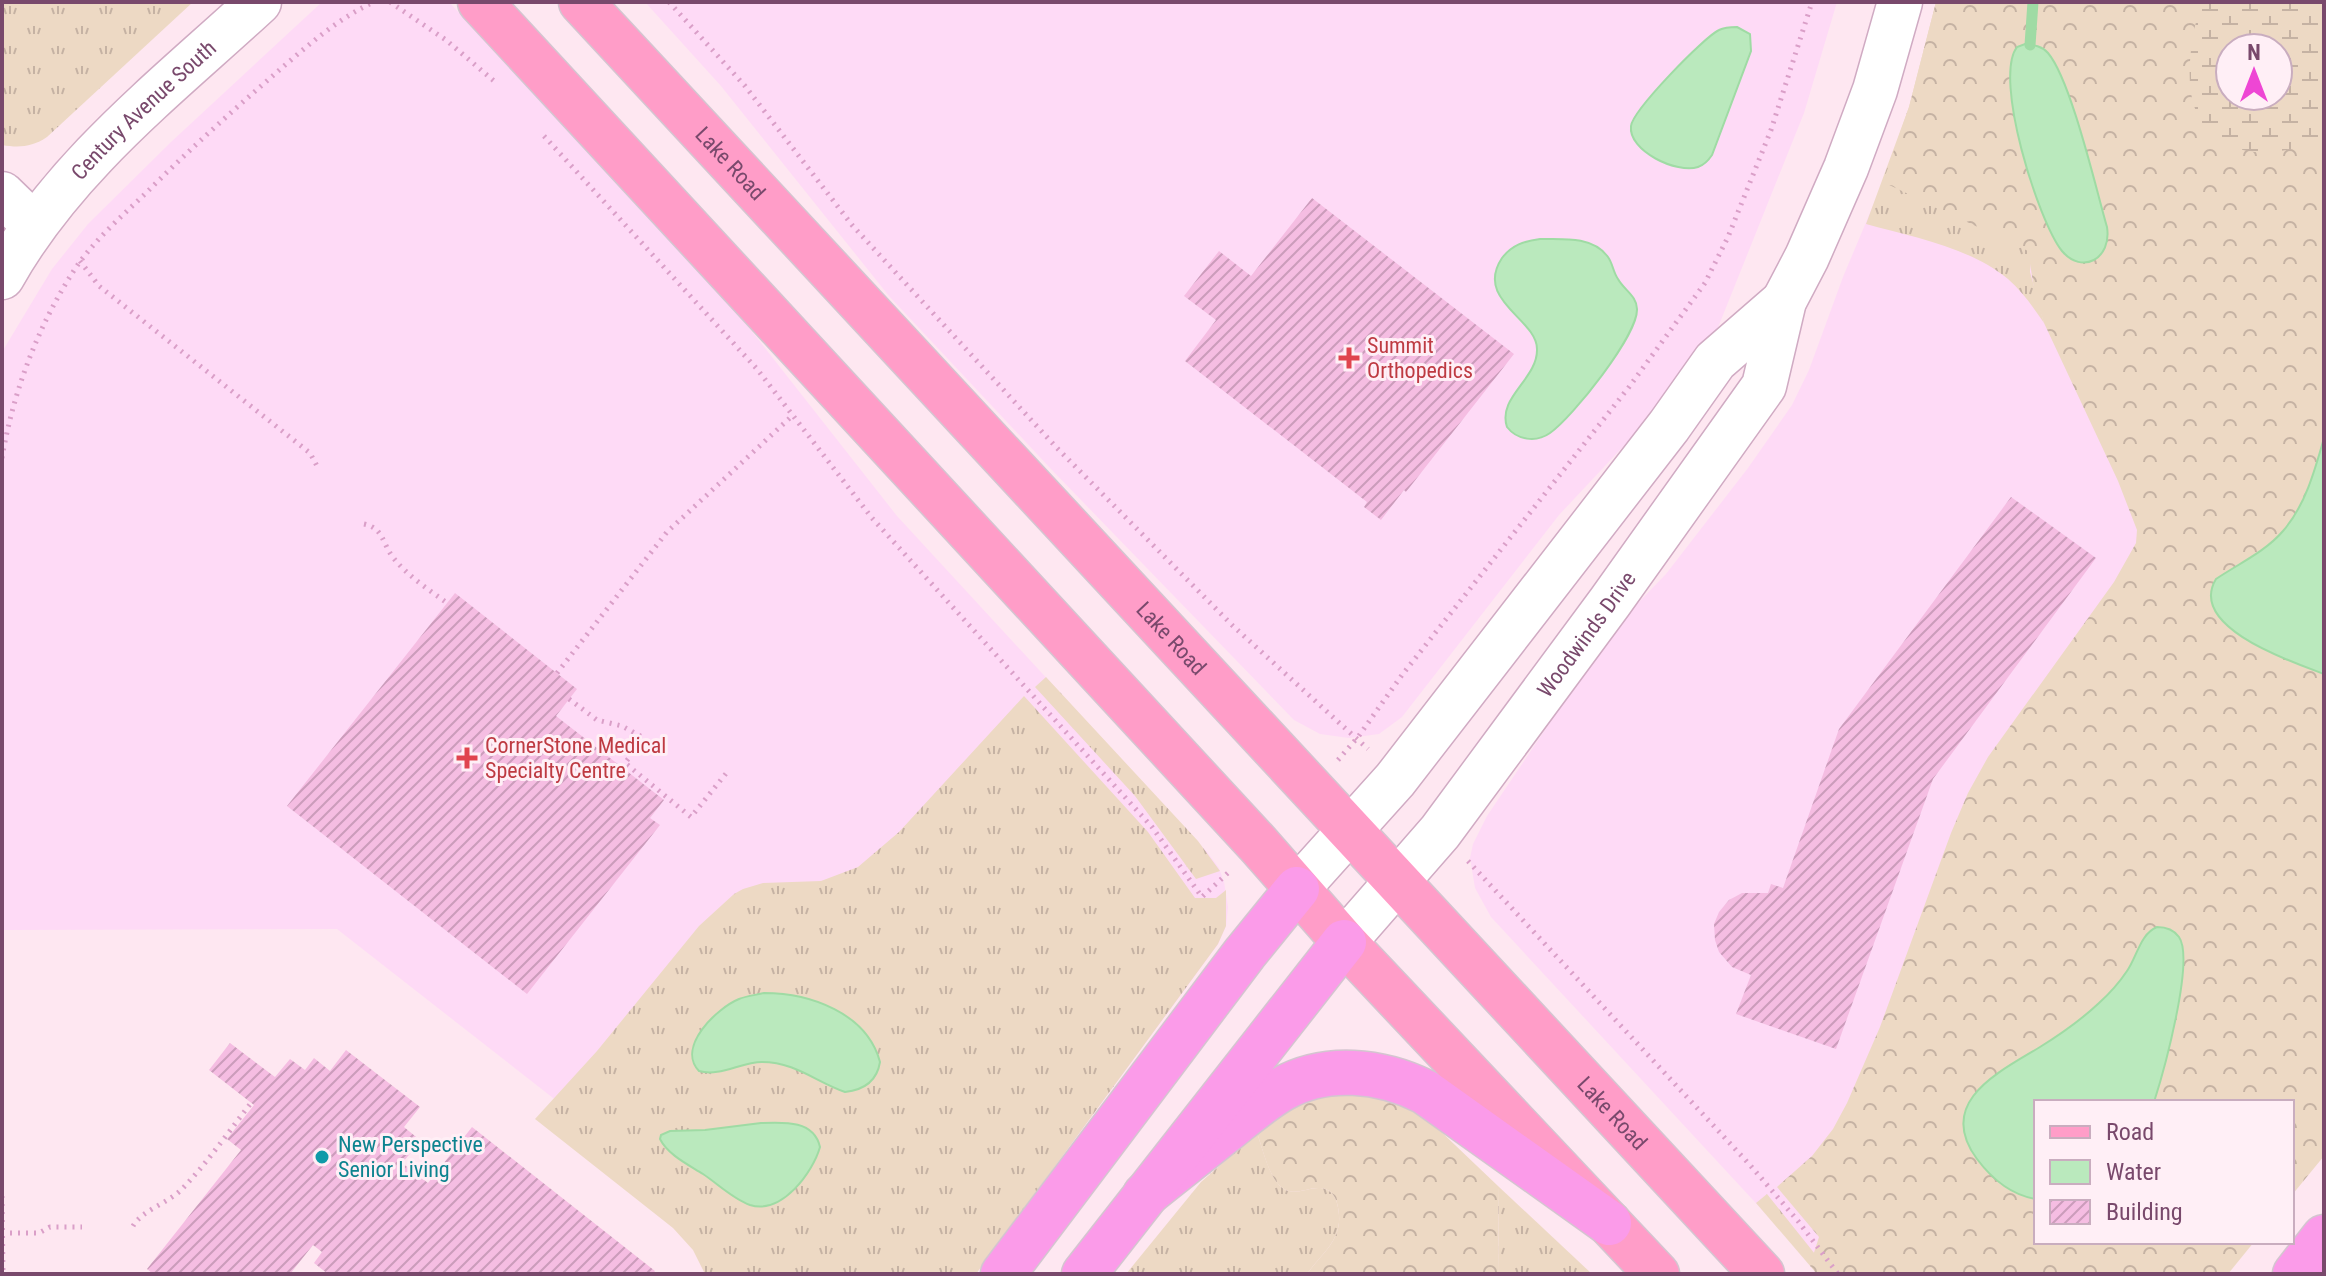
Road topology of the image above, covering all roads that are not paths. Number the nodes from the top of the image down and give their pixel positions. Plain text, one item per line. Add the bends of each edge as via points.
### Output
1 (259, 2) edge
2 (480, 2) edge
3 (581, 2) edge
4 (1900, 2) edge
5 (2, 194) edge
6 (34, 225) junction
7 (2, 277) edge
8 (1784, 301) junction
9 (1350, 830) junction
10 (1398, 880) junction
11 (1297, 889) junction
12 (1344, 942) junction
13 (1145, 1195) junction
14 (1609, 1223) junction
15 (2324, 1237) edge
16 (1003, 1274) edge
17 (1084, 1274) edge
18 (1657, 1274) edge
19 (1762, 1274) edge
20 (2295, 1274) edge

1 - 6 street, Century Avenue South via 92,156
2 - 11 main road
3 - 9 main road, Lake Road
4 - 8 street, Woodwinds Drive via 1851,154
5 - 6 street
6 - 7 street, Century Avenue South
8 - 9 street, Woodwinds Drive via 1715,361 1395,780
8 - 10 street, Woodwinds Drive via 1764,386 1449,819
9 - 10 main road, Lake Road
9 - 11 street, Woodwinds Drive
10 - 12 street, Woodwinds Drive
10 - 19 main road, Lake Road
11 - 12 main road
11 - 16 highway
12 - 13 highway
12 - 14 main road
13 - 14 highway via 1284,1088 1321,1076 1362,1073 1425,1092
13 - 17 highway
14 - 18 main road
15 - 20 highway

